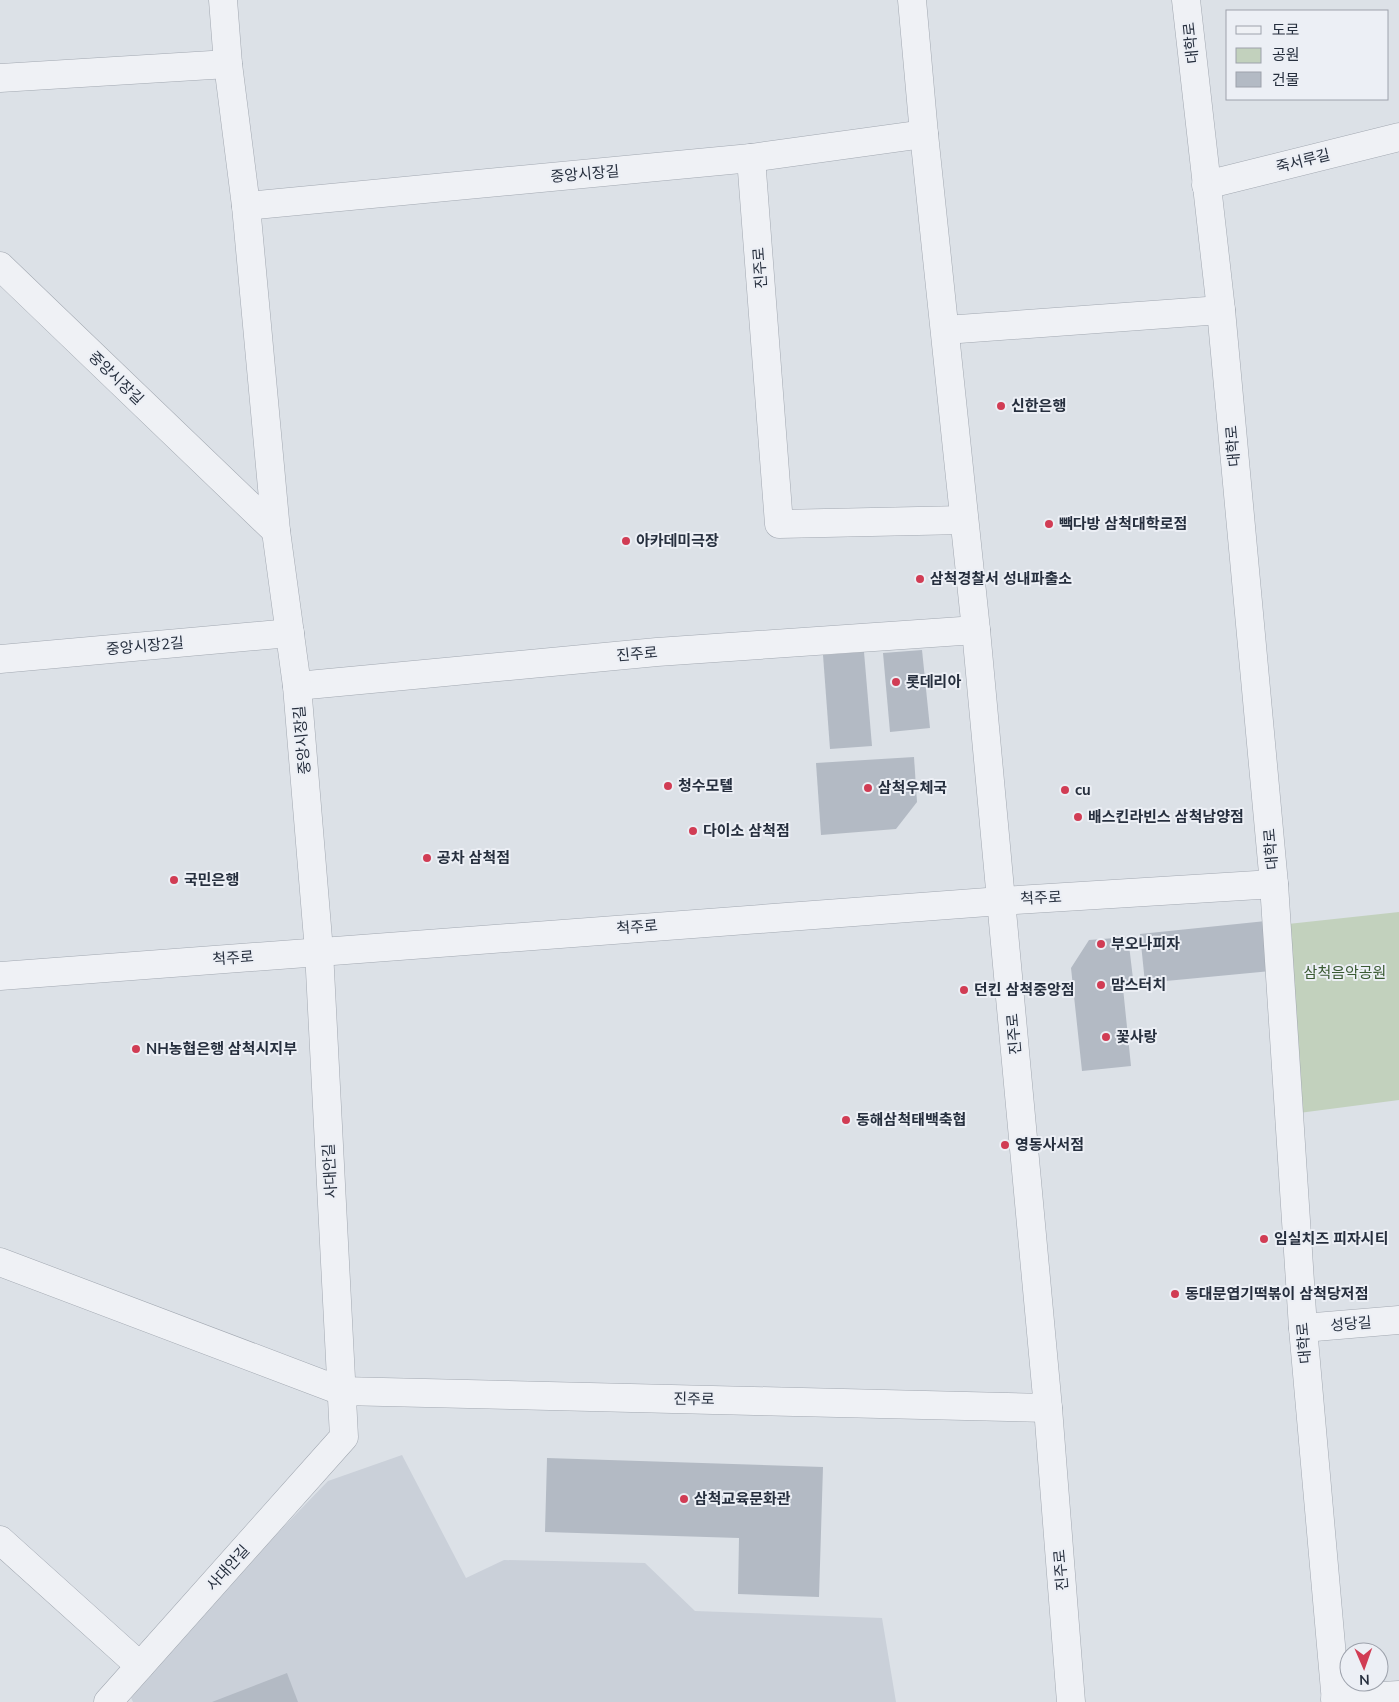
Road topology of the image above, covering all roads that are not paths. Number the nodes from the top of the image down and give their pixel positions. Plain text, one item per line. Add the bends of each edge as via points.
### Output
1 (223, 0) edge
2 (912, 0) edge
3 (1186, 0) edge
4 (228, 64) junction
5 (0, 78) edge
6 (924, 134) junction
7 (1399, 137) edge
8 (751, 158) junction
9 (1206, 185) junction
10 (246, 206) junction
11 (0, 266) edge
12 (1221, 310) junction
13 (945, 330) junction
14 (964, 520) junction
15 (276, 531) junction
16 (976, 630) junction
17 (290, 633) junction
18 (0, 659) edge
19 (298, 686) junction
20 (1274, 884) junction
21 (1001, 901) junction
22 (319, 951) junction
23 (0, 976) edge
24 (0, 1262) edge
25 (1399, 1320) edge
26 (1303, 1328) junction
27 (341, 1390) junction
28 (1048, 1408) junction
29 (0, 1540) edge
30 (140, 1666) junction
31 (1399, 1695) edge
32 (113, 1700) edge
33 (1335, 1701) edge
34 (1071, 1702) edge

1 - 4 street, 중앙시장길
2 - 6 street, 진주로
3 - 9 street, 대학로
4 - 5 street
4 - 10 street, 중앙시장길
6 - 8 street, 중앙시장길
6 - 13 street, 진주로
7 - 9 street, 죽서루길
8 - 10 street, 중앙시장길
8 - 14 street, 진주로 via 779,524
9 - 12 street, 대학로
10 - 15 street, 중앙시장길
11 - 15 street, 중앙시장길
12 - 13 street
12 - 20 street, 대학로
13 - 14 street, 진주로
14 - 16 street, 진주로
15 - 17 street, 중앙시장길
16 - 19 street, 진주로 via 657,652
16 - 21 street, 진주로
17 - 18 street, 중앙시장2길
17 - 19 street, 중앙시장길
19 - 22 street, 중앙시장길
20 - 21 street, 척주로
20 - 26 street, 대학로
21 - 22 street, 척주로
21 - 28 street, 진주로
22 - 23 street, 척주로
22 - 27 street, 사대안길
24 - 27 street
25 - 26 street, 성당길
26 - 33 street, 대학로
27 - 28 street, 진주로
27 - 30 street, 사대안길 via 344,1437
28 - 34 street, 진주로
29 - 30 street
30 - 32 street, 사대안길
31 - 33 street, 대학로

